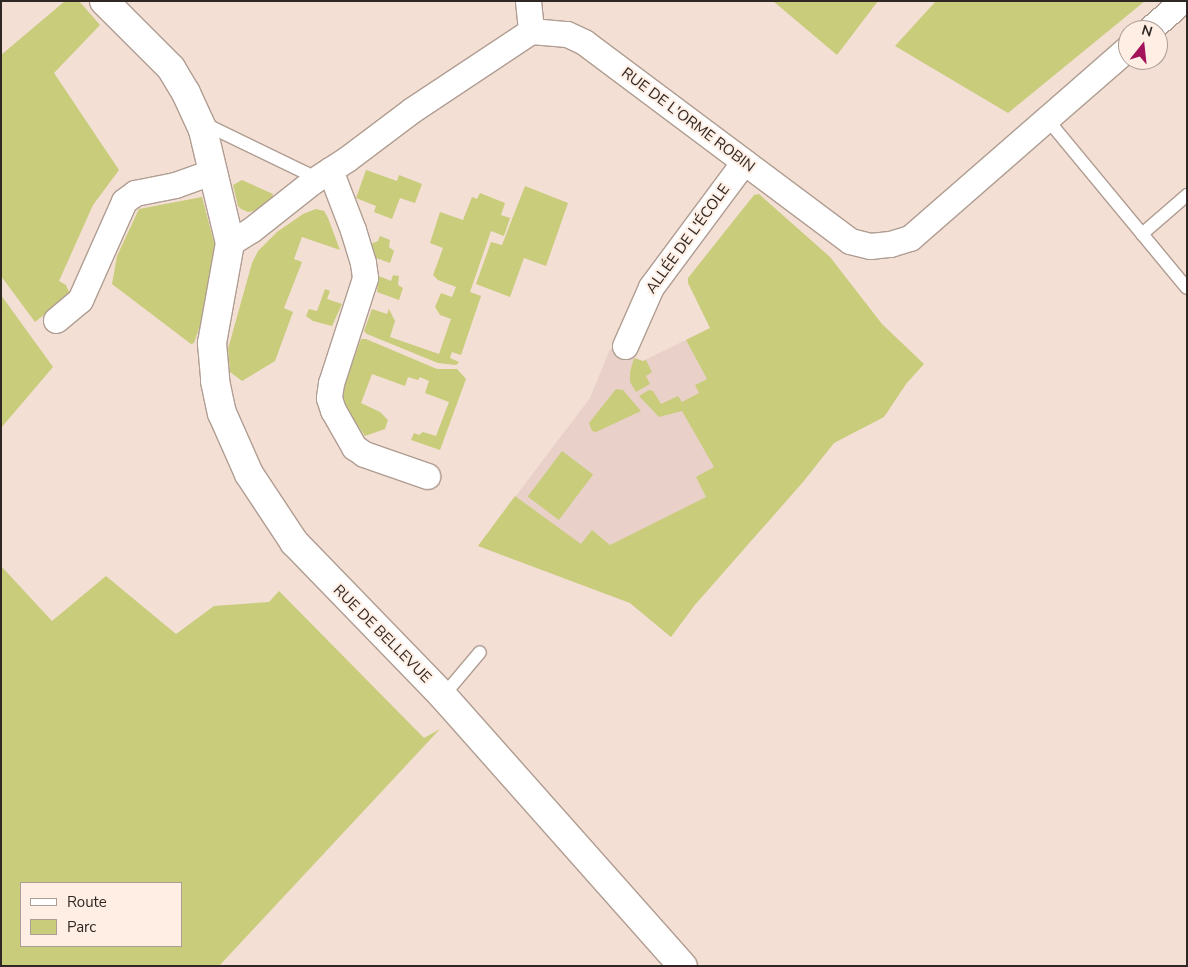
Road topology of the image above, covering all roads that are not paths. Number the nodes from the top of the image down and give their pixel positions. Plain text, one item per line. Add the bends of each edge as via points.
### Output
1 (104, 1) edge
2 (528, 1) edge
3 (1182, 1) edge
4 (1160, 20) edge
5 (531, 31) junction
6 (1118, 57) edge
7 (1046, 119) junction
8 (203, 130) junction
9 (744, 162) junction
10 (214, 171) junction
11 (321, 175) junction
12 (1187, 195) edge
13 (1142, 234) junction
14 (230, 243) junction
15 (1187, 288) edge
16 (56, 320) dead end
17 (625, 346) dead end
18 (427, 476) dead end
19 (480, 652) dead end
20 (443, 696) junction
21 (682, 966) edge

1 - 8 street via 170,68
2 - 5 street
3 - 4 street
5 - 9 street, RUE DE L'ORME ROBIN via 567,34 584,42
5 - 11 street
6 - 7 street, RUE DE L'ORME ROBIN
7 - 9 street, RUE DE L'ORME ROBIN via 910,238 890,244 870,246 850,241
7 - 13 lane
8 - 10 street
8 - 11 lane via 213,128 306,173
9 - 17 street, ALLÉE DE L'ÉCOLE via 650,287
10 - 14 street
10 - 16 street via 175,185 135,193 124,201 80,300
11 - 14 street
11 - 18 street via 355,238 365,278 330,383 332,410 354,447 364,454
12 - 13 lane
13 - 15 lane
14 - 20 street, RUE DE BELLEVUE via 212,353 222,413 235,446 249,474 294,542
19 - 20 lane
20 - 21 street, RUE DE BELLEVUE

